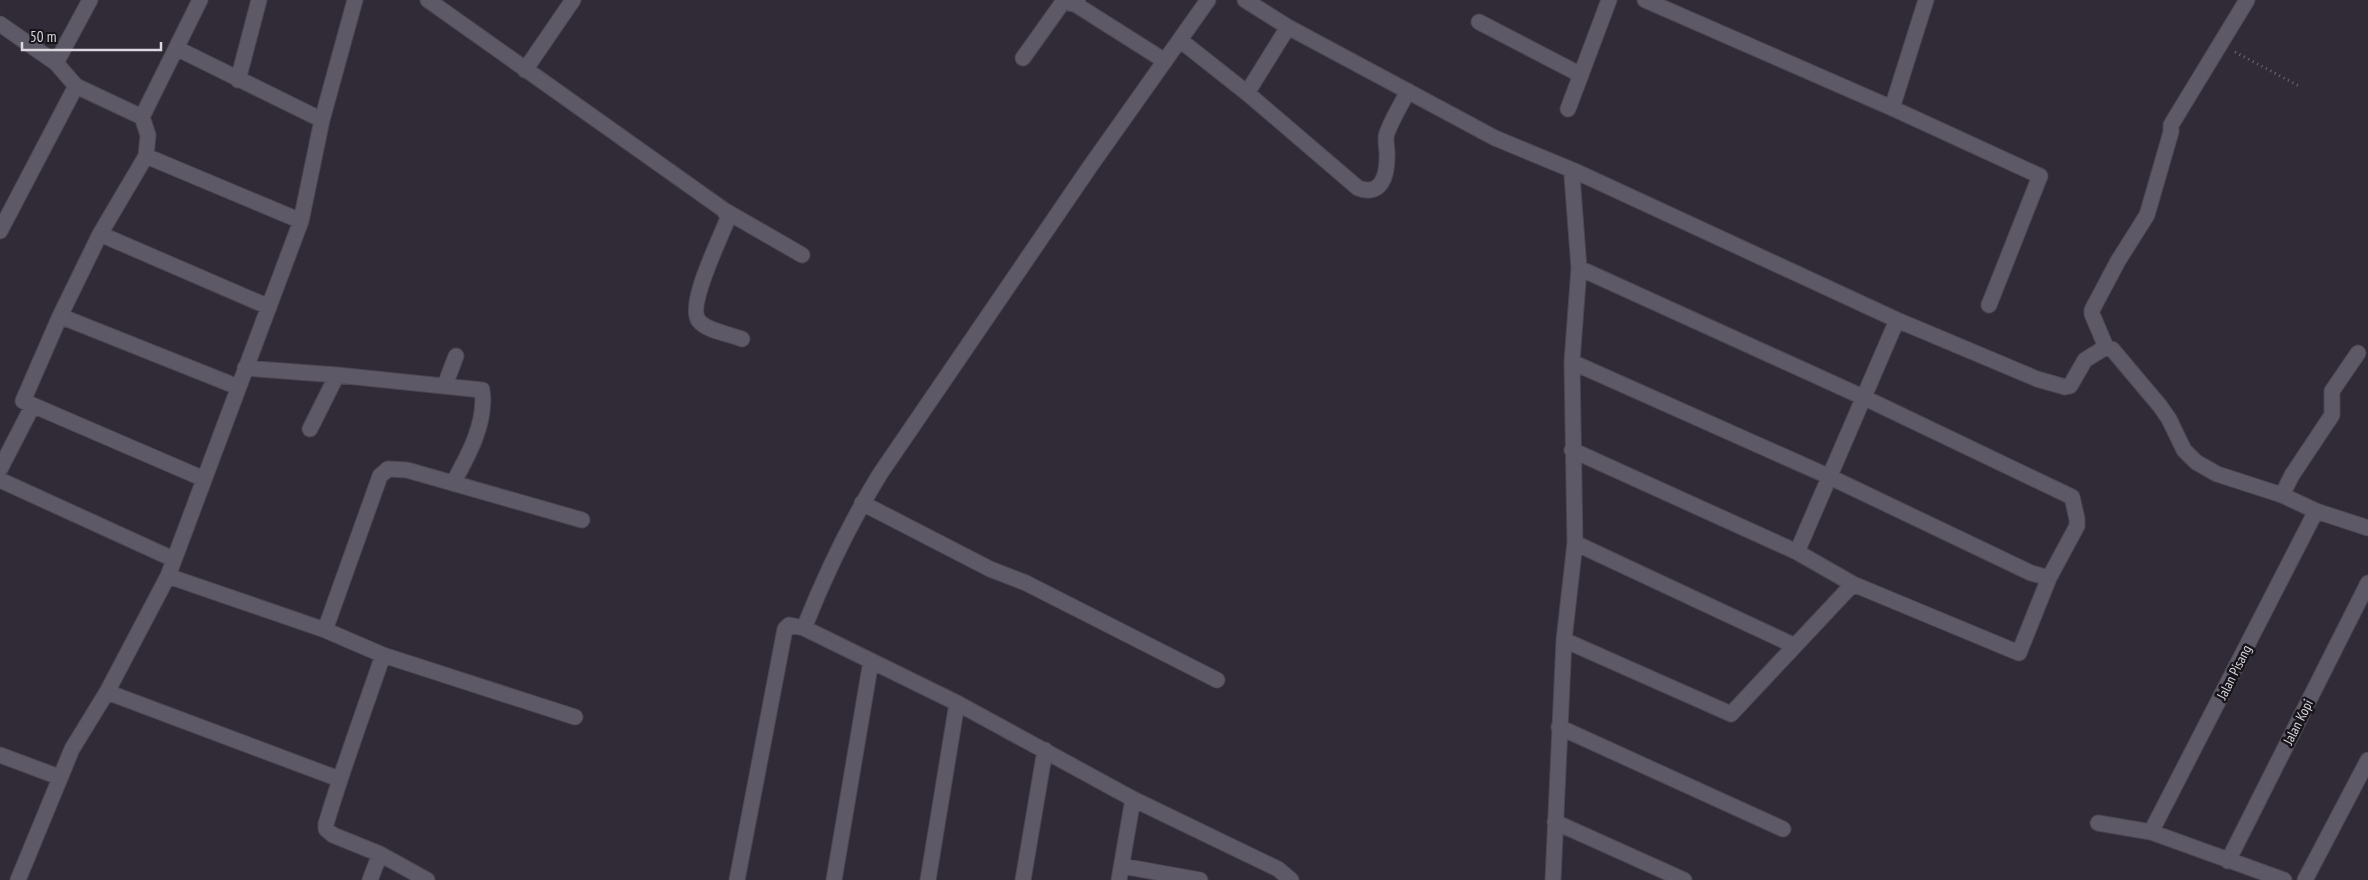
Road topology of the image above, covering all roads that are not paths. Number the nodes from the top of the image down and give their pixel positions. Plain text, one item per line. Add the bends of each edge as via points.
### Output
1 (90, 0) edge
2 (200, 0) edge
3 (259, 0) edge
4 (355, 0) edge
5 (428, 0) edge
6 (573, 0) edge
7 (1208, 0) edge
8 (1245, 0) edge
9 (1609, 0) edge
10 (1645, 0) edge
11 (1926, 0) edge
12 (2247, 0) edge
13 (1076, 2) edge
14 (1479, 22) dead end
15 (0, 24) edge
16 (1288, 27) junction
17 (1180, 40) junction
18 (176, 48) junction
19 (1023, 58) dead end
20 (1165, 61) junction
21 (56, 63) junction
22 (525, 70) junction
23 (1581, 75) junction
24 (238, 80) junction
25 (76, 86) junction
26 (1408, 91) junction
27 (1247, 93) junction
28 (1892, 108) junction
29 (1568, 109) dead end
30 (142, 117) junction
31 (322, 120) junction
32 (146, 156) junction
33 (1577, 172) junction
34 (724, 210) junction
35 (301, 221) junction
36 (0, 232) edge
37 (100, 234) junction
38 (802, 255) dead end
39 (1579, 268) junction
40 (1990, 305) dead end
41 (269, 308) junction
42 (60, 316) junction
43 (1897, 320) junction
44 (742, 338) dead end
45 (2106, 348) junction
46 (2358, 353) dead end
47 (456, 356) dead end
48 (1572, 362) junction
49 (245, 368) junction
50 (337, 375) junction
51 (445, 385) junction
52 (238, 388) junction
53 (1865, 398) junction
54 (32, 406) junction
55 (310, 429) dead end
56 (1572, 450) junction
57 (0, 469) edge
58 (1830, 477) junction
59 (204, 479) junction
60 (0, 480) edge
61 (452, 484) junction
62 (2282, 495) junction
63 (862, 504) junction
64 (2316, 511) junction
65 (582, 520) dead end
66 (2368, 528) edge
67 (1575, 543) junction
68 (1797, 552) junction
69 (173, 559) junction
70 (168, 576) junction
71 (2049, 578) junction
72 (2368, 583) edge
73 (1853, 584) junction
74 (804, 628) junction
75 (325, 630) junction
76 (1564, 640) junction
77 (1793, 645) junction
78 (383, 654) junction
79 (871, 661) junction
80 (1217, 680) dead end
81 (108, 692) junction
82 (957, 703) junction
83 (576, 717) dead end
84 (1559, 728) junction
85 (1045, 750) junction
86 (0, 754) edge
87 (2368, 760) edge
88 (59, 777) junction
89 (339, 780) junction
90 (1133, 798) junction
91 (1555, 822) junction
92 (2098, 823) dead end
93 (1783, 829) dead end
94 (2151, 832) junction
95 (380, 854) junction
96 (2228, 861) junction
97 (1121, 873) edge
98 (18, 880) edge
99 (370, 880) edge
100 (428, 880) edge
101 (737, 880) edge
102 (834, 880) edge
103 (928, 880) edge
104 (1023, 880) edge
105 (1200, 880) edge
106 (1291, 880) edge
107 (1553, 880) edge
108 (1684, 880) edge
109 (2284, 880) edge
110 (2305, 880) edge

1 - 21 street
2 - 18 street
3 - 24 street
4 - 31 street
5 - 22 street
6 - 22 street
7 - 17 street
8 - 16 street
9 - 23 street
10 - 28 street
11 - 28 street
12 - 45 street via 2171,125 2147,215 2092,310
13 - 19 street via 1063,2
13 - 20 street
14 - 23 street
15 - 21 street
16 - 26 street
16 - 27 street
17 - 20 street
17 - 27 street
18 - 24 street
18 - 30 street
20 - 63 street
21 - 25 street
22 - 34 street
23 - 29 street
24 - 31 street
25 - 30 street
25 - 36 street
26 - 27 street via 1387,134 1382,184 1375,190 1358,188
26 - 33 street via 1495,138
28 - 40 street via 2040,176
30 - 32 street via 148,135
31 - 35 street
32 - 35 street
32 - 37 street
33 - 39 street via 1572,176
33 - 43 street
34 - 38 street
34 - 44 street via 728,218 699,291 695,312 703,325
35 - 41 street
37 - 41 street
37 - 42 street
39 - 48 street
39 - 53 street
41 - 49 street
42 - 52 street
42 - 54 street via 22,398 24,403
43 - 45 street via 2065,388 2070,386 2085,360
43 - 53 street
45 - 62 street via 2115,351 2160,406 2184,450 2196,462 2217,474
46 - 62 street via 2332,390 2332,415
47 - 51 street
48 - 56 street
48 - 58 street
49 - 50 street
49 - 52 street
50 - 51 street
50 - 55 street
51 - 61 street via 482,390 484,402 481,421
52 - 59 street
53 - 58 street
53 - 71 street via 2072,497 2076,526
54 - 57 street
54 - 59 street
56 - 67 street
56 - 68 street
58 - 68 street
58 - 71 street via 2031,573
59 - 69 street
60 - 69 street
61 - 65 street
61 - 75 street via 407,470 388,469 380,476
62 - 64 street
63 - 74 street
63 - 80 street
64 - 66 street
64 - 94 street, Jalan Pisang
67 - 76 street
67 - 77 street
68 - 73 street
69 - 70 street
70 - 75 street
70 - 81 street
71 - 73 street via 2019,653
72 - 96 street, Jalan Kopi
73 - 77 street
74 - 79 street
74 - 101 street via 789,625 785,629
75 - 78 street
76 - 77 street via 1730,714
76 - 84 street
78 - 83 street
78 - 89 street
79 - 82 street
79 - 102 street
81 - 88 street via 72,749
81 - 89 street
82 - 85 street
82 - 103 street
84 - 91 street
84 - 93 street
85 - 90 street
85 - 104 street
86 - 88 street
87 - 110 street
88 - 98 street
89 - 95 street via 326,829 333,836
90 - 97 street
90 - 106 street via 1278,869
91 - 107 street
91 - 108 street
92 - 94 street
94 - 96 street
95 - 99 street
95 - 100 street
96 - 109 street
97 - 105 street

